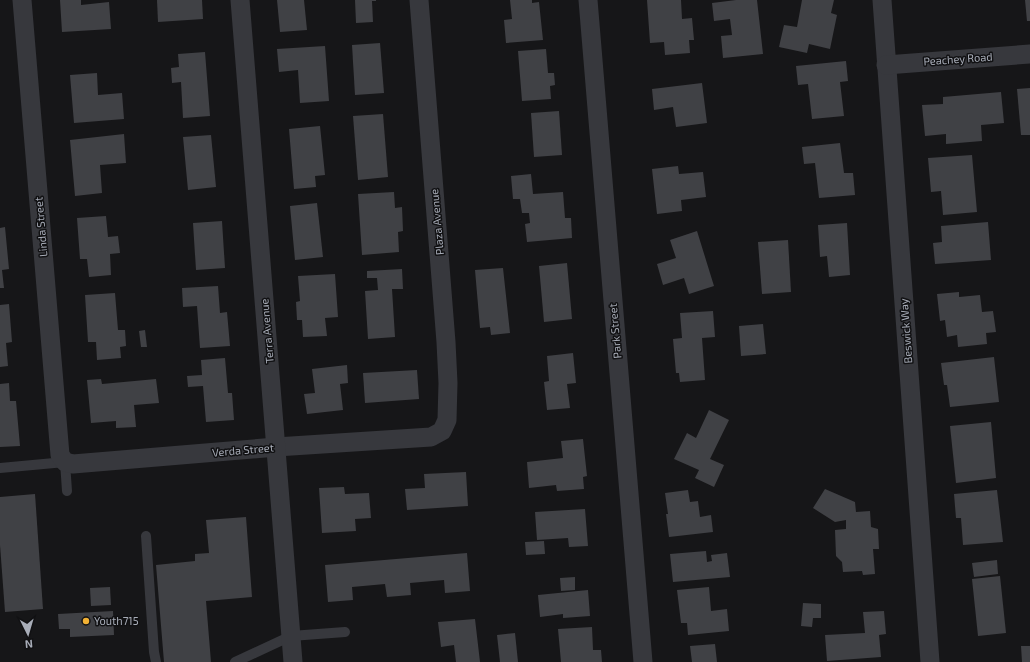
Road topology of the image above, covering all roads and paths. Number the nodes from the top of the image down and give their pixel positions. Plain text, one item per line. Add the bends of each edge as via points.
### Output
1 (22, 0) edge
2 (240, 0) edge
3 (419, 0) edge
4 (588, 0) edge
5 (882, 0) edge
6 (1030, 54) edge
7 (886, 65) junction
8 (431, 437) joint
9 (276, 447) junction
10 (63, 458) junction
11 (0, 468) edge
12 (67, 491) dead end
13 (146, 536) dead end
14 (344, 632) dead end
15 (291, 636) junction
16 (156, 662) edge
17 (235, 662) edge
18 (293, 662) edge
19 (643, 662) edge
20 (930, 662) edge

1 - 10 street, Linda Street
2 - 9 street, Terra Avenue
3 - 8 street, Plaza Avenue via 448,383 447,420 442,431
4 - 19 street, Park Street
5 - 7 street, Beswick Way
6 - 7 street, Peachey Road
7 - 20 street, Beswick Way
8 - 9 street, Verda Street
9 - 10 street, Verda Street via 73,464
9 - 15 street, Terra Avenue
10 - 11 lane
10 - 12 lane
13 - 16 lane
14 - 15 lane
15 - 17 lane
15 - 18 street, Terra Avenue

